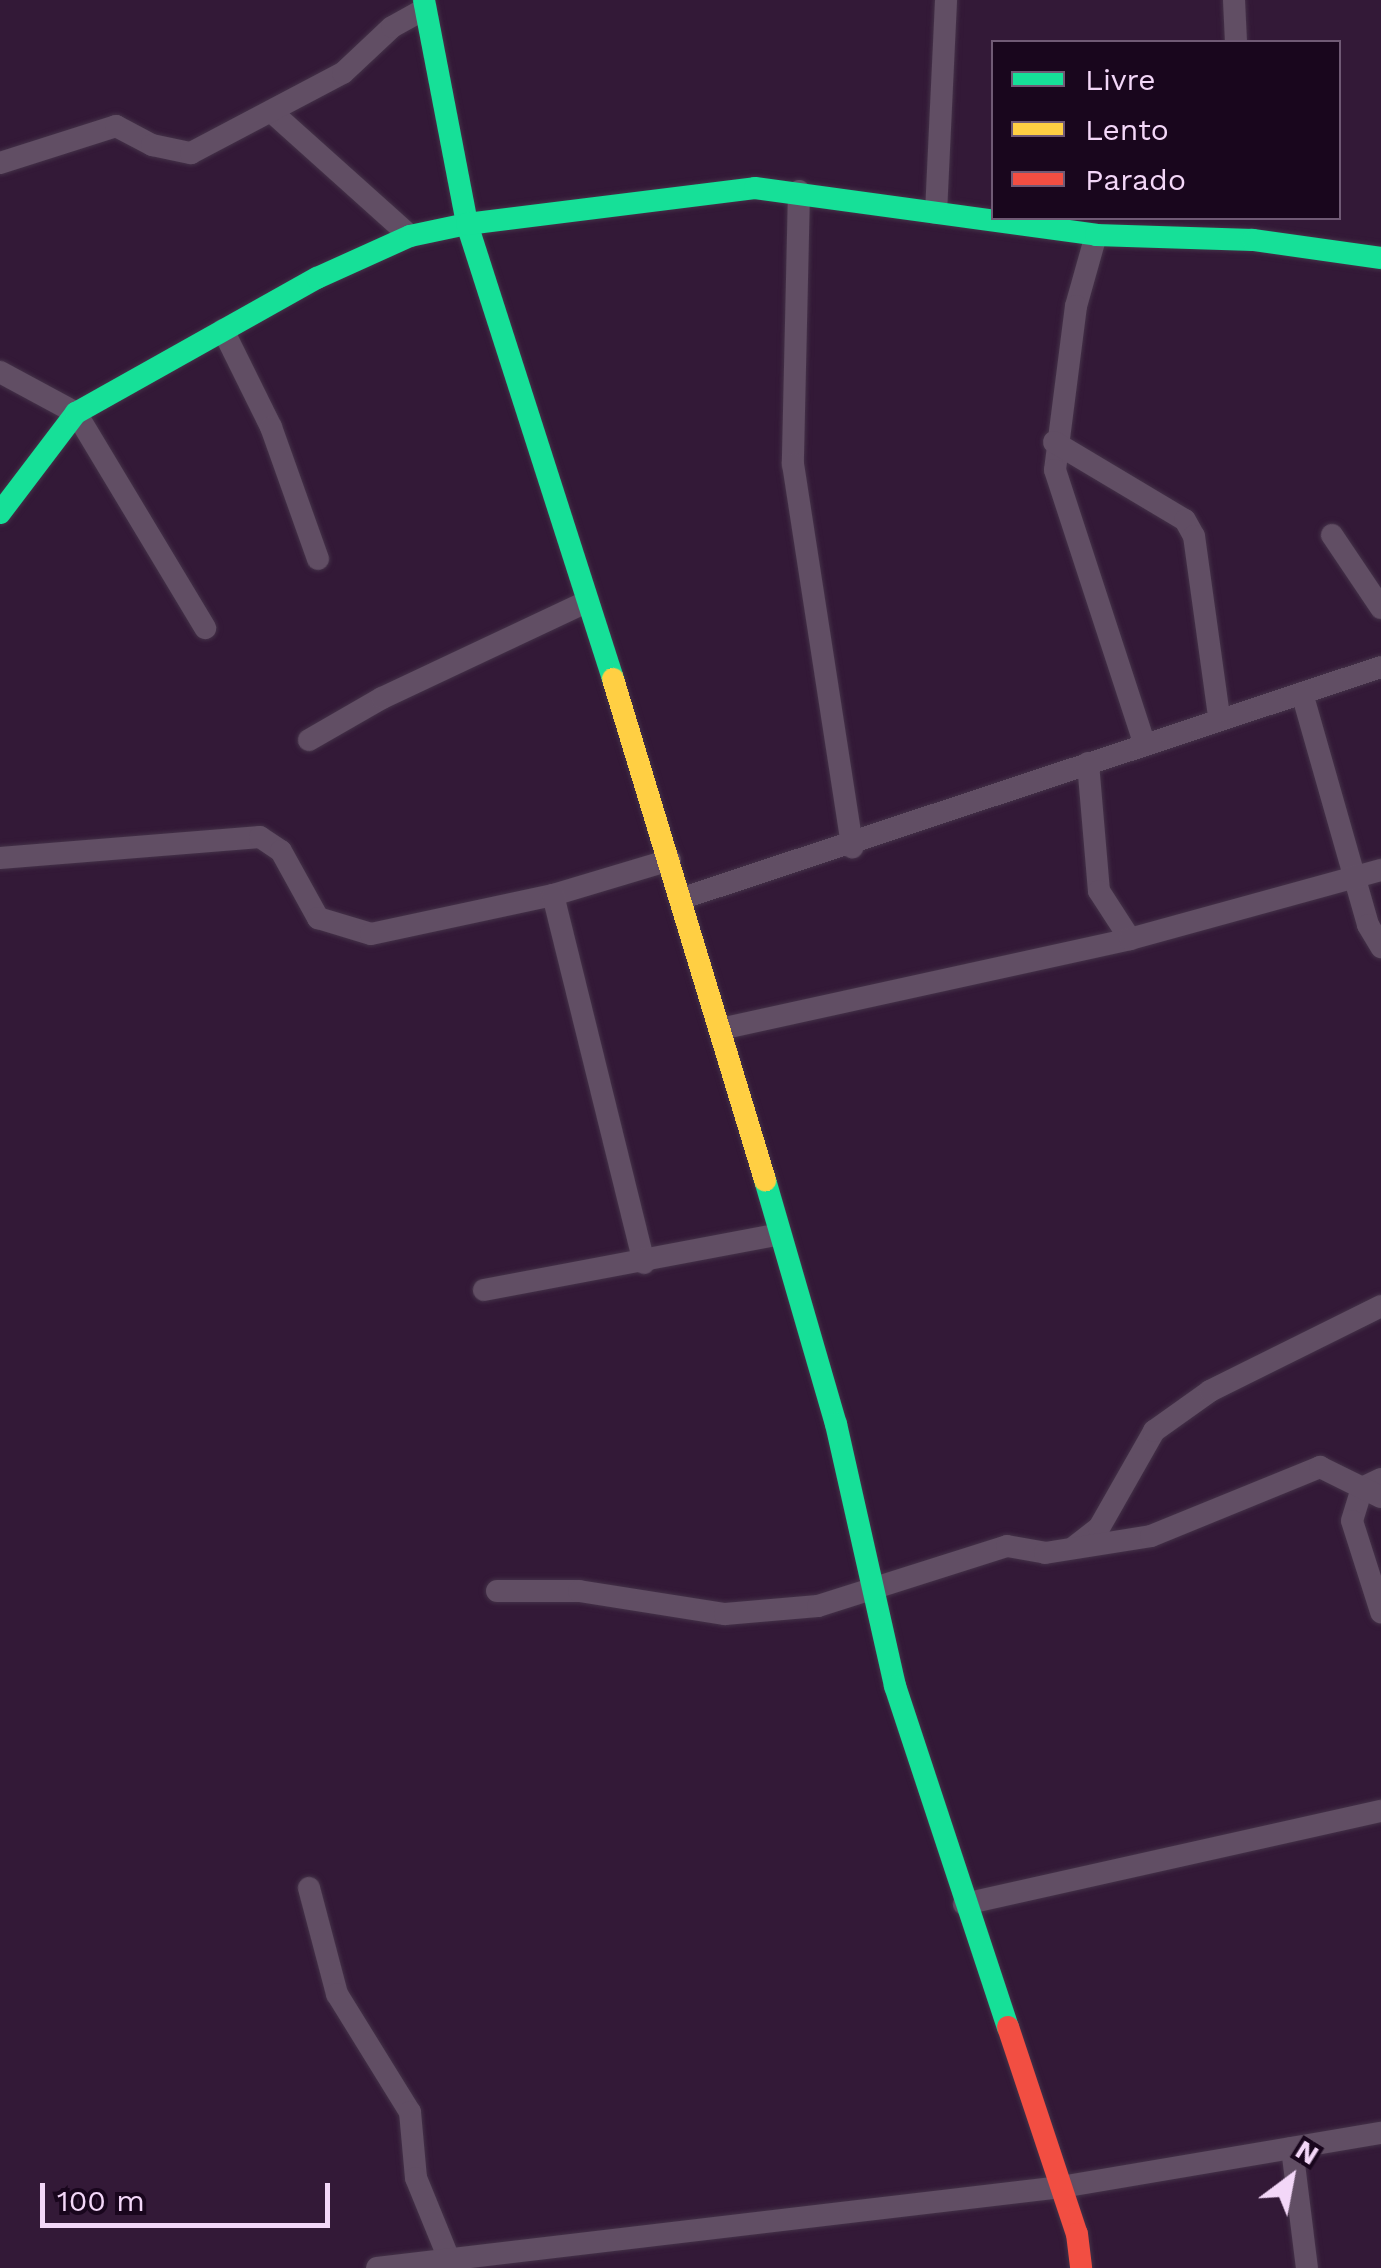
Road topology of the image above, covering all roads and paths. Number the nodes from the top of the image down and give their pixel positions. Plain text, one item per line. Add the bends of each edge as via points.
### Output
1 (946, 0) edge
2 (1234, 0) edge
3 (424, 4) edge
4 (1236, 40) edge
5 (274, 114) junction
6 (0, 163) edge
7 (798, 191) junction
8 (936, 213) junction
9 (468, 224) junction
10 (1252, 229) edge
11 (1096, 235) junction
12 (410, 236) junction
13 (1381, 258) edge
14 (223, 330) junction
15 (0, 372) edge
16 (76, 413) junction
17 (1054, 442) junction
18 (0, 513) edge
19 (1332, 535) dead end
20 (318, 559) dead end
21 (586, 602) junction
22 (1381, 608) edge
23 (205, 628) dead end
24 (1381, 667) edge
25 (1302, 693) junction
26 (1219, 717) junction
27 (309, 740) dead end
28 (1144, 743) junction
29 (1088, 763) junction
30 (852, 847) junction
31 (0, 858) edge
32 (670, 860) junction
33 (1381, 870) edge
34 (1358, 878) junction
35 (552, 895) junction
36 (684, 898) junction
37 (1130, 939) junction
38 (1381, 947) edge
39 (721, 1029) junction
40 (780, 1234) junction
41 (644, 1262) junction
42 (484, 1290) dead end
43 (1381, 1306) edge
44 (1375, 1488) edge
45 (1070, 1550) junction
46 (497, 1591) dead end
47 (873, 1592) junction
48 (1381, 1612) edge
49 (1381, 1811) edge
50 (309, 1888) dead end
51 (964, 1904) junction
52 (1381, 2133) edge
53 (1292, 2148) junction
54 (1060, 2187) junction
55 (448, 2264) edge
56 (377, 2268) edge
57 (1081, 2268) edge
58 (1306, 2268) edge

1 - 8 street
2 - 4 street
3 - 5 street via 342,73
3 - 9 street
5 - 6 street via 191,153 116,126
5 - 12 street
7 - 8 street
7 - 9 street via 755,188
7 - 30 street via 794,464
8 - 11 street
9 - 12 street
9 - 21 street
10 - 11 street
10 - 13 street
11 - 17 street via 1076,306
12 - 14 street
14 - 16 street
14 - 20 street via 271,427
15 - 16 street
16 - 18 street
16 - 23 street
17 - 26 street via 1185,520 1194,536
17 - 28 street via 1078,554
19 - 22 street
21 - 27 street
21 - 32 street
24 - 25 street
25 - 26 street
25 - 34 street
26 - 28 street
28 - 29 street
29 - 30 street
29 - 37 street via 1100,891
30 - 36 street
31 - 35 street via 260,838 281,851 318,918 342,931 372,934
32 - 35 street
32 - 36 street
33 - 34 street
34 - 37 street
34 - 38 street via 1368,925
35 - 41 street
36 - 39 street
37 - 39 street
39 - 40 street
40 - 41 street
40 - 47 street via 836,1424
41 - 42 street
43 - 45 street via 1210,1391 1154,1431 1100,1528
44 - 45 street via 1320,1467 1151,1536
44 - 48 street via 1352,1521
45 - 47 street via 1007,1546 951,1568 911,1572
46 - 47 street via 579,1591 725,1614 818,1606
47 - 51 street
49 - 51 street
50 - 55 street via 337,1994 410,2112 416,2178
51 - 54 street
52 - 53 street
53 - 54 street
53 - 58 street
54 - 55 street
54 - 57 street
55 - 56 street

